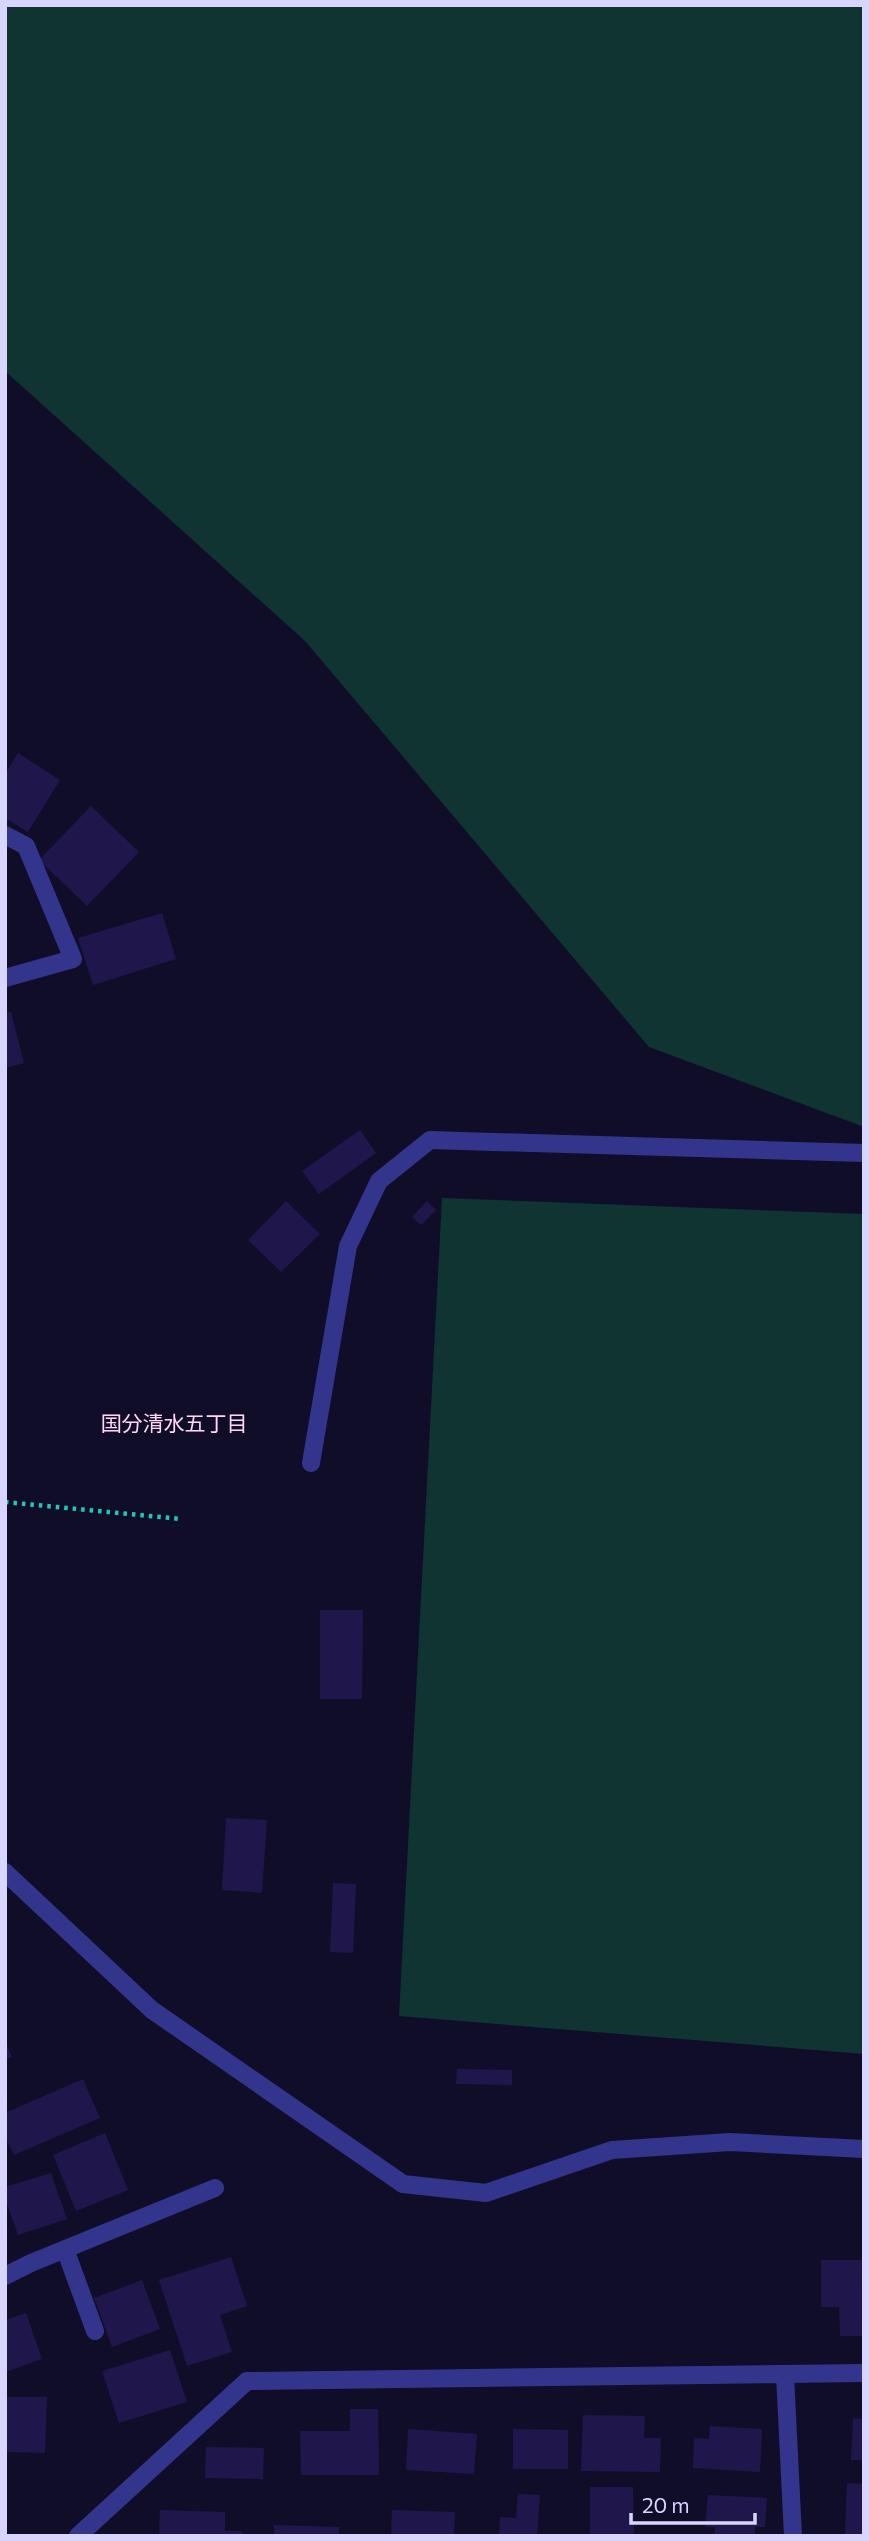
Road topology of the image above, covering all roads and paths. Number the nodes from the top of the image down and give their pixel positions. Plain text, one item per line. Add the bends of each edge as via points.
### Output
1 (5, 835) edge
2 (5, 978) edge
3 (864, 1153) edge
4 (311, 1463) dead end
5 (5, 1502) edge
6 (181, 1519) dead end
7 (5, 1872) edge
8 (864, 2148) edge
9 (215, 2188) dead end
10 (65, 2249) junction
11 (5, 2276) edge
12 (95, 2331) dead end
13 (864, 2373) edge
14 (785, 2375) junction
15 (78, 2536) edge
16 (793, 2536) edge

1 - 2 street via 26,846 73,960
3 - 4 street via 430,1140 379,1181 348,1246
5 - 6 path
7 - 8 street via 152,2010 402,2184 486,2193 612,2150 730,2141
9 - 10 street
10 - 11 street
10 - 12 street
13 - 14 street
14 - 15 street via 247,2381
14 - 16 street

